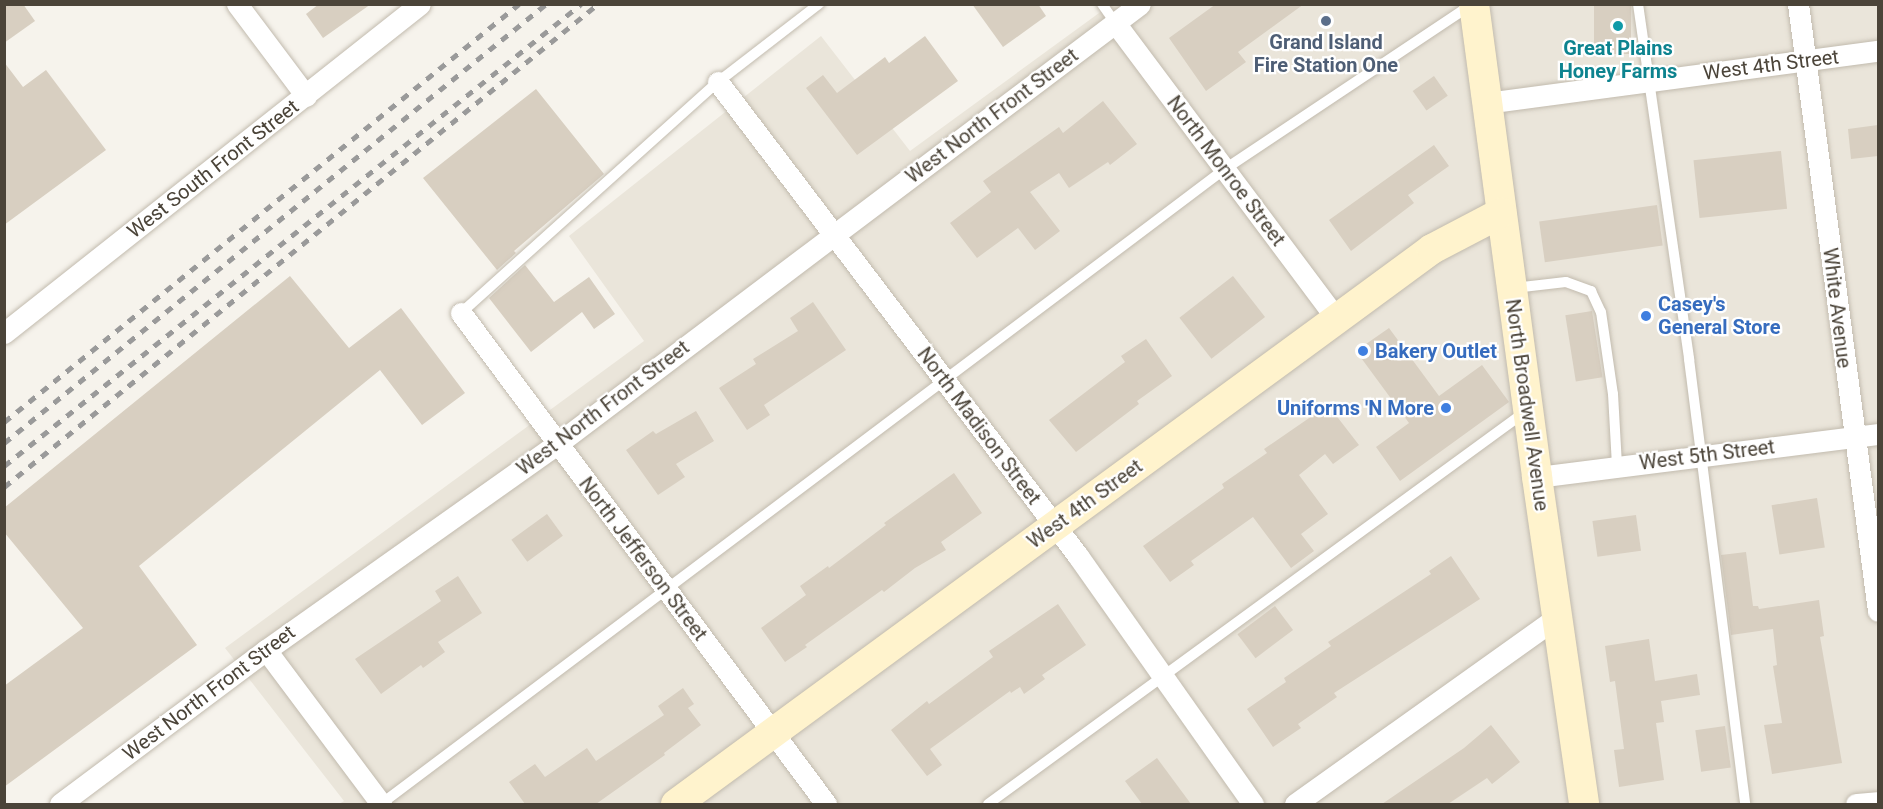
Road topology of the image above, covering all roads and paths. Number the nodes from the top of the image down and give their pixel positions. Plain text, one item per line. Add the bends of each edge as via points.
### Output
1 (237, 4) edge
2 (420, 4) edge
3 (819, 4) edge
4 (1102, 4) edge
5 (1140, 4) edge
6 (1472, 4) edge
7 (1638, 4) edge
8 (1798, 4) edge
9 (1116, 24) junction
10 (1878, 51) edge
11 (1806, 60) junction
12 (1648, 81) junction
13 (718, 82) junction
14 (306, 96) junction
15 (1486, 103) junction
16 (1225, 169) junction
17 (1501, 213) junction
18 (832, 235) junction
19 (1511, 289) junction
20 (462, 313) joint
21 (1336, 319) junction
22 (4, 333) edge
23 (945, 382) junction
24 (1527, 410) junction
25 (1878, 434) edge
26 (1854, 437) junction
27 (557, 444) junction
28 (1700, 456) junction
29 (1617, 466) junction
30 (1537, 477) junction
31 (1055, 526) junction
32 (666, 590) junction
33 (1878, 611) edge
34 (1556, 618) junction
35 (266, 650) junction
36 (1161, 678) junction
37 (773, 733) junction
38 (1878, 802) edge
39 (60, 804) edge
40 (381, 804) edge
41 (676, 804) edge
42 (826, 804) edge
43 (988, 804) edge
44 (1253, 804) edge
45 (1295, 804) edge
46 (1584, 804) edge
47 (1744, 804) edge
48 (1856, 804) edge

1 - 14 street
2 - 14 street, West South Front Street
3 - 13 lane
4 - 9 lane
5 - 9 street, West North Front Street
6 - 15 main road, North Broadwell Avenue
6 - 16 lane
7 - 12 lane
8 - 11 street, White Avenue
9 - 16 street, North Monroe Street
9 - 18 street, West North Front Street
10 - 11 street, West 4th Street
11 - 12 street, West 4th Street
11 - 26 street, White Avenue
12 - 15 street, West 4th Street
12 - 28 lane
13 - 18 street, North Madison Street
13 - 20 lane
14 - 22 street, West South Front Street
15 - 17 main road, North Broadwell Avenue
16 - 21 street, North Monroe Street
16 - 23 lane
17 - 19 main road, North Broadwell Avenue
17 - 21 main road, West 4th Street via 1432,249
18 - 23 street, North Madison Street
18 - 27 street, West North Front Street
19 - 24 main road, North Broadwell Avenue
19 - 29 lane via 1566,282 1591,291 1601,312
20 - 27 street, North Jefferson Street
21 - 31 main road, West 4th Street
23 - 31 street, North Madison Street
23 - 32 lane
24 - 30 main road, North Broadwell Avenue
24 - 36 lane
25 - 26 street, West 5th Street
26 - 28 street, West 5th Street
26 - 33 street, White Avenue
27 - 32 street, North Jefferson Street
27 - 35 street, West North Front Street
28 - 29 street, West 5th Street
28 - 47 lane
29 - 30 street, West 5th Street
30 - 34 main road, North Broadwell Avenue
31 - 36 street, North Madison Street
31 - 37 main road, West 4th Street
32 - 37 street, North Jefferson Street
32 - 40 lane
34 - 45 street
34 - 46 main road, North Broadwell Avenue
35 - 39 street, West North Front Street
35 - 40 street
36 - 43 lane
36 - 44 street, North Madison Street
37 - 41 main road, West 4th Street
37 - 42 street, North Jefferson Street
38 - 48 street

